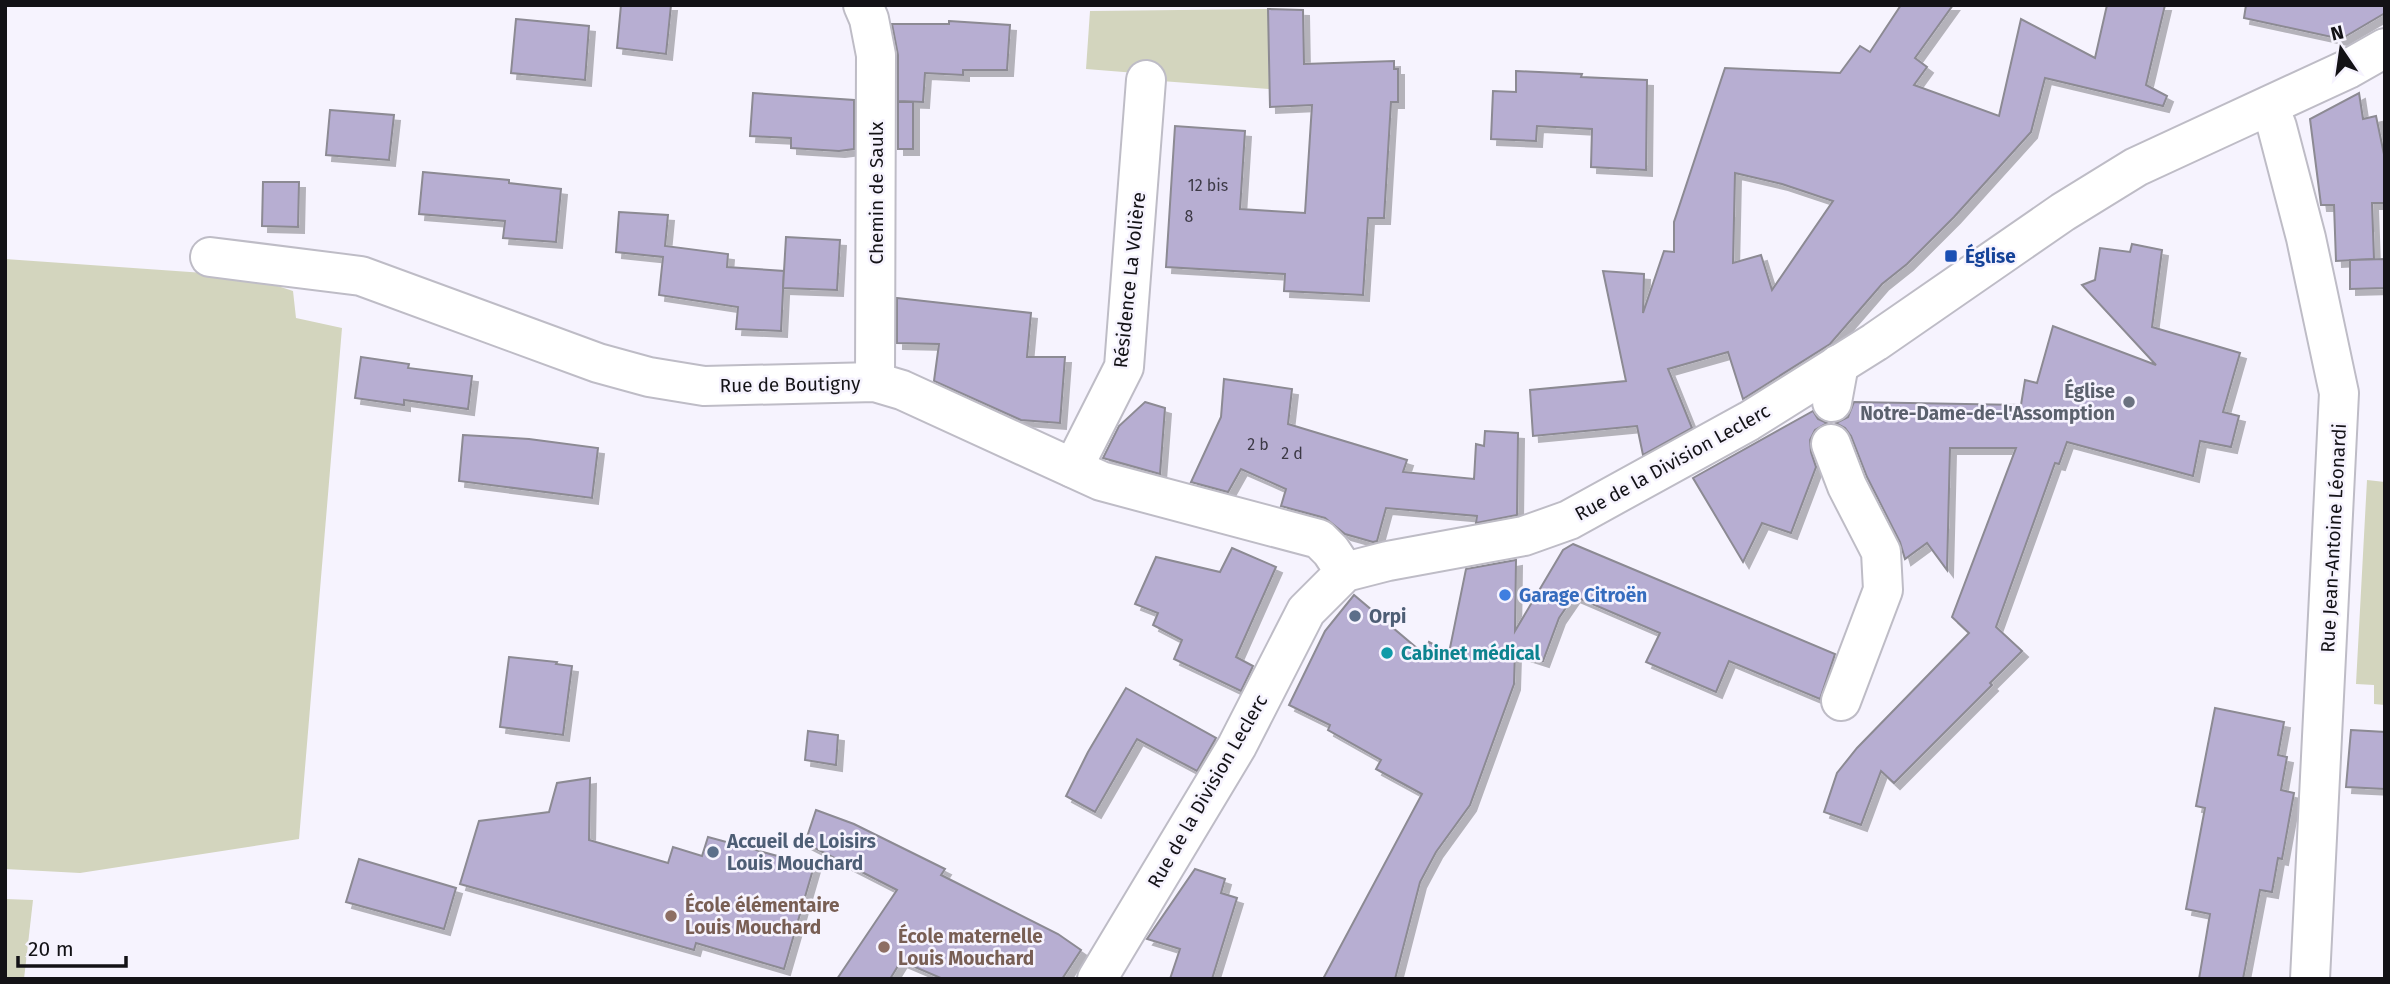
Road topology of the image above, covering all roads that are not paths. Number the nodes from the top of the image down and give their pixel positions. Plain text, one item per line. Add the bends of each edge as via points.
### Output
1 (863, 5) edge
2 (2385, 48) edge
3 (1146, 80) dead end
4 (2269, 106) junction
5 (210, 257) dead end
6 (1839, 364) junction
7 (875, 382) junction
8 (1832, 402) dead end
9 (1830, 443) dead end
10 (1073, 468) junction
11 (1345, 572) junction
12 (1840, 701) dead end
13 (1097, 979) edge
14 (2311, 979) edge

1 - 7 street, Chemin de Saulx via 876,55
2 - 4 street, Rue de la Division Leclerc
3 - 10 street, Résidence La Volière via 1124,368
4 - 6 street, Rue de la Division Leclerc via 2136,167
4 - 14 street, Rue Jean-Antoine Léonardi via 2306,238 2339,393
5 - 7 street, Rue de Boutigny via 361,276 597,363 649,377 704,386
6 - 8 street
6 - 11 street, Rue de la Division Leclerc via 1749,421 1569,520 1524,536
7 - 10 street, Rue de Boutigny
9 - 12 street via 1881,552 1883,590
10 - 11 street, Rue de Boutigny via 1101,481 1319,539
11 - 13 street, Rue de la Division Leclerc via 1306,611 1237,746

